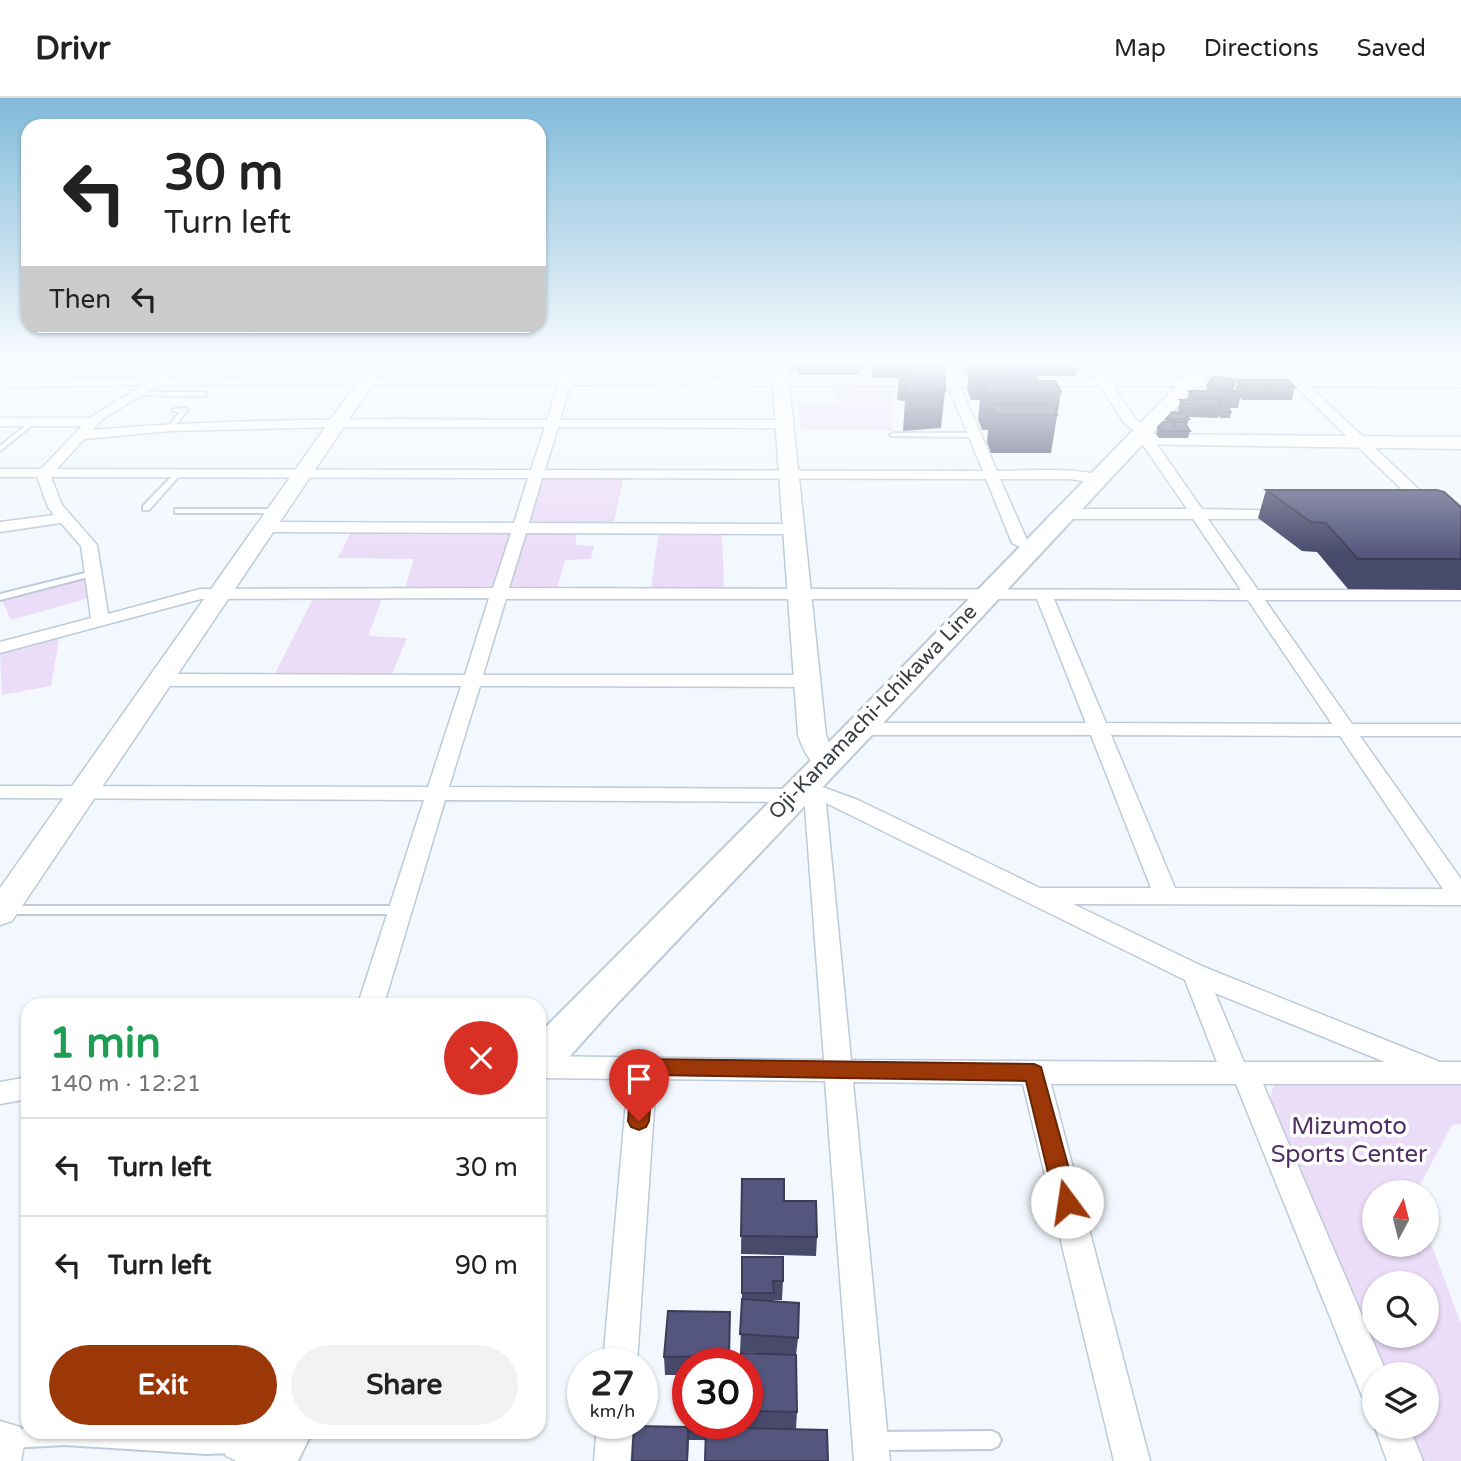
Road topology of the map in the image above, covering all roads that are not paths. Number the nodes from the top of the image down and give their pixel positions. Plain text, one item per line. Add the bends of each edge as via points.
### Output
1 (26, 428) edge
2 (83, 428) edge
3 (87, 428) junction
4 (120, 428) edge
5 (335, 428) edge
6 (552, 428) edge
7 (784, 428) edge
8 (972, 428) edge
9 (1135, 428) edge
10 (1151, 428) edge
11 (1346, 428) edge
12 (893, 435) dead end
13 (975, 435) junction
14 (1142, 438) junction
15 (1361, 442) junction
16 (1461, 443) edge
17 (0, 449) edge
18 (0, 473) edge
19 (45, 473) junction
20 (303, 473) junction
21 (177, 474) junction
22 (537, 474) junction
23 (789, 474) junction
24 (991, 475) junction
25 (1099, 479) junction
26 (146, 508) dead end
27 (178, 511) dead end
28 (1065, 514) junction
29 (1196, 514) junction
30 (1303, 514) edge
31 (1409, 514) edge
32 (1436, 514) junction
33 (1461, 514) edge
34 (65, 518) junction
35 (270, 519) junction
36 (0, 527) edge
37 (520, 528) junction
38 (793, 529) junction
39 (1461, 538) edge
40 (1033, 548) junction
41 (93, 572) junction
42 (221, 593) junction
43 (500, 593) junction
44 (987, 593) junction
45 (800, 594) junction
46 (1043, 594) junction
47 (1251, 594) junction
48 (1461, 595) edge
49 (0, 597) edge
50 (100, 621) junction
51 (0, 648) edge
52 (160, 680) junction
53 (472, 680) junction
54 (806, 681) junction
55 (860, 729) junction
56 (1100, 730) junction
57 (1344, 730) junction
58 (1461, 730) edge
59 (809, 783) junction
60 (0, 792) edge
61 (84, 792) junction
62 (438, 793) junction
63 (1036, 896) junction
64 (1166, 896) junction
65 (1461, 897) edge
66 (401, 910) junction
67 (1, 912) edge
68 (1195, 974) junction
69 (373, 998) edge
70 (546, 1058) edge
71 (546, 1065) edge
72 (643, 1067) junction
73 (839, 1070) junction
74 (1034, 1073) junction
75 (1240, 1073) junction
76 (1449, 1073) edge
77 (21, 1089) edge
78 (0, 1093) edge
79 (621, 1348) edge
80 (1365, 1362) edge
81 (24, 1439) edge
82 (101, 1439) edge
83 (614, 1439) edge
84 (1396, 1439) edge
85 (992, 1440) dead end
86 (259, 1445) edge
87 (3, 1447) edge
88 (872, 1451) edge
89 (612, 1461) edge
90 (1132, 1461) edge
91 (1405, 1461) edge

1 - 17 lane
2 - 3 street
3 - 4 street
3 - 19 street
5 - 20 street
6 - 22 street
7 - 23 street
8 - 13 street
9 - 14 street
10 - 14 main road, Oji-Kanamachi-Ichikawa Line
11 - 15 street
12 - 13 lane
13 - 24 street
14 - 15 street
14 - 25 main road, Oji-Kanamachi-Ichikawa Line
14 - 29 street
15 - 16 street
15 - 32 street
18 - 19 street
19 - 21 street
19 - 34 street via 43,480 55,507
20 - 21 street
20 - 22 street
20 - 35 street
21 - 26 lane
22 - 23 street
22 - 37 street
23 - 24 street
23 - 38 street
24 - 25 street
24 - 40 street via 1020,543
25 - 28 main road, Oji-Kanamachi-Ichikawa Line
27 - 35 lane
28 - 29 street
28 - 40 main road, Oji-Kanamachi-Ichikawa Line
29 - 30 street
29 - 47 street
31 - 32 street
32 - 33 street
32 - 39 street
34 - 36 street
34 - 41 street via 89,545
35 - 37 street
35 - 42 street
37 - 38 street
37 - 43 street
38 - 45 street
40 - 44 main road, Oji-Kanamachi-Ichikawa Line
41 - 49 lane
41 - 50 street
42 - 43 street
42 - 50 street via 200,594
42 - 52 street
43 - 45 street
43 - 53 street
44 - 45 street
44 - 46 street
44 - 55 main road, Oji-Kanamachi-Ichikawa Line
45 - 54 street
46 - 47 street
46 - 56 street
47 - 48 street
47 - 57 street
50 - 51 street
52 - 53 street
52 - 61 street
53 - 54 street
53 - 62 street
54 - 59 street via 813,742
55 - 56 street
55 - 59 main road, Oji-Kanamachi-Ichikawa Line
56 - 57 street
56 - 64 street
57 - 58 street
57 - 65 street
59 - 62 street
59 - 63 street
59 - 70 main road, Oji-Kanamachi-Ichikawa Line
59 - 73 street
60 - 61 street
61 - 62 street
61 - 67 street
62 - 66 street
63 - 64 street
63 - 68 street
64 - 65 street
66 - 67 lane
66 - 69 street
68 - 75 street
68 - 76 street
71 - 72 street
72 - 73 street
72 - 79 street
73 - 74 street
73 - 88 street
74 - 75 street
74 - 90 street
75 - 76 street
75 - 80 street
77 - 78 street
81 - 87 lane
82 - 86 lane via 203,1447
83 - 89 street
84 - 91 street
85 - 88 lane

